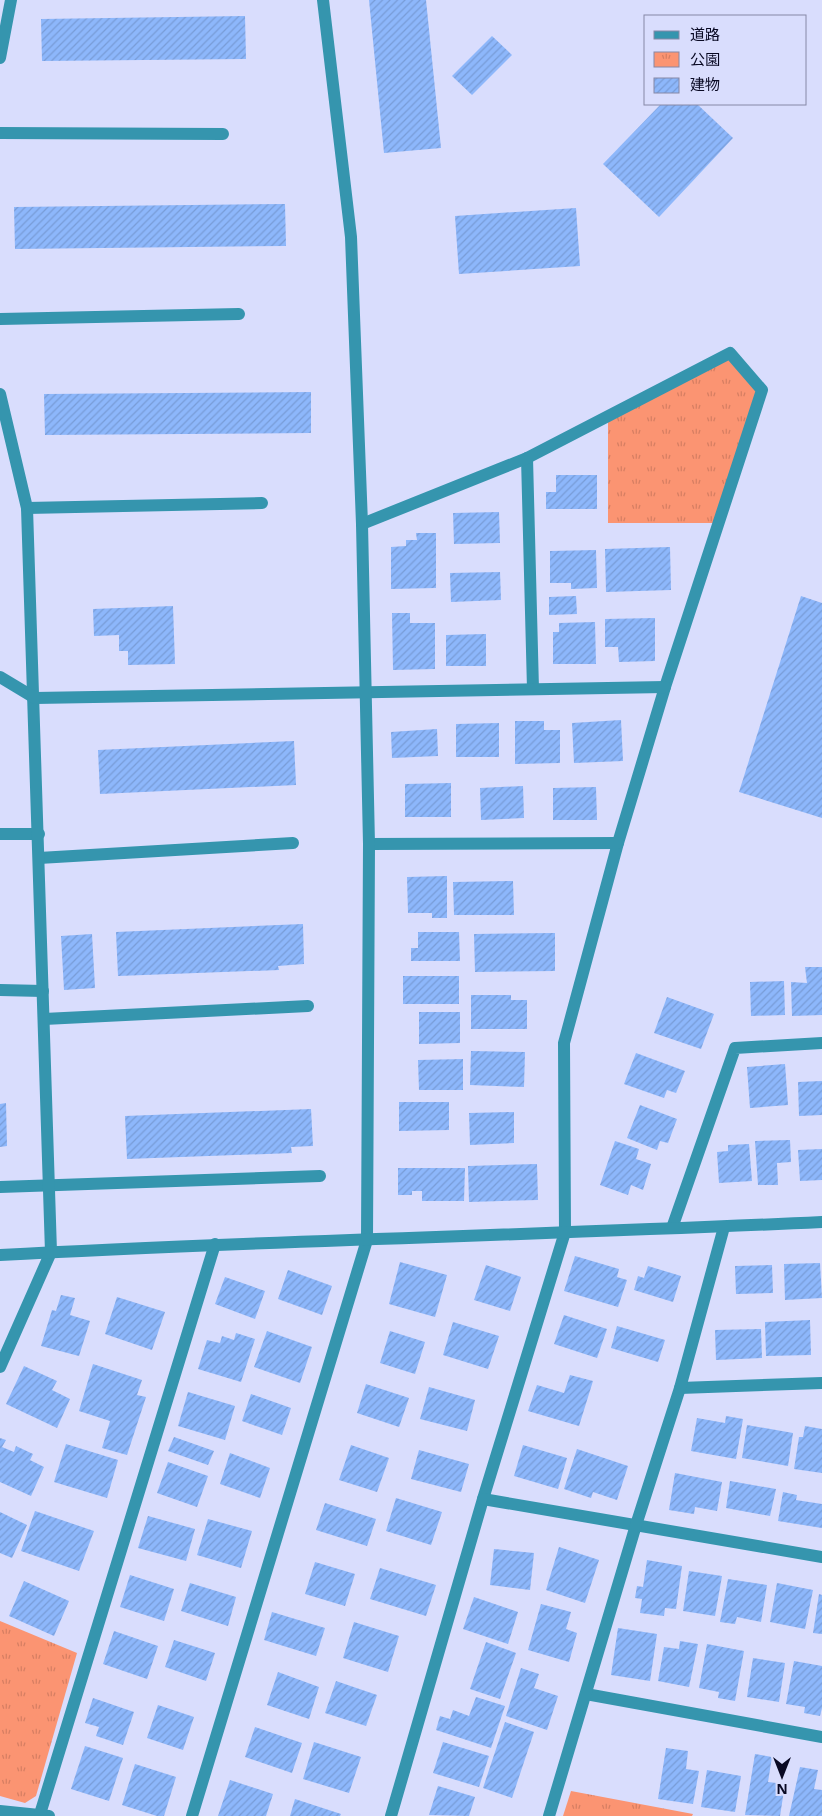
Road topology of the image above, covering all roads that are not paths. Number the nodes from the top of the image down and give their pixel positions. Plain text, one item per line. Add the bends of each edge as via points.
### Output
1 (11, 0) edge
2 (323, 0) edge
3 (0, 58) edge
4 (0, 133) edge
5 (223, 134) dead end
6 (239, 314) dead end
7 (0, 319) edge
8 (0, 394) edge
9 (527, 458) junction
10 (262, 503) dead end
11 (28, 508) junction
12 (362, 524) junction
13 (0, 676) edge
14 (665, 687) junction
15 (533, 689) junction
16 (367, 692) junction
17 (35, 698) junction
18 (0, 834) edge
19 (39, 834) junction
20 (294, 843) dead end
21 (618, 843) junction
22 (369, 844) junction
23 (40, 858) junction
24 (0, 990) edge
25 (44, 991) junction
26 (308, 1006) dead end
27 (44, 1019) junction
28 (822, 1043) edge
29 (320, 1176) dead end
30 (50, 1185) junction
31 (0, 1187) edge
32 (822, 1222) edge
33 (724, 1227) junction
34 (672, 1228) junction
35 (566, 1232) junction
36 (367, 1240) junction
37 (215, 1244) junction
38 (52, 1252) junction
39 (0, 1255) edge
40 (0, 1367) edge
41 (822, 1383) edge
42 (680, 1388) junction
43 (482, 1499) junction
44 (636, 1525) junction
45 (822, 1557) edge
46 (586, 1694) junction
47 (822, 1736) edge
48 (0, 1811) edge
49 (44, 1815) edge
50 (192, 1816) edge
51 (391, 1816) edge
52 (549, 1816) edge

1 - 3 street
2 - 12 street via 351,237
4 - 5 street
6 - 7 street
8 - 11 street
9 - 12 street
9 - 14 street via 730,353 762,390
9 - 15 street
10 - 11 street
11 - 17 street
12 - 16 street
13 - 17 street
14 - 15 street
14 - 21 street
15 - 16 street
16 - 17 street
16 - 22 street
17 - 19 street
18 - 19 street
19 - 23 street
20 - 23 street
21 - 22 street
21 - 35 street via 564,1043
22 - 36 street
23 - 25 street
24 - 25 street
25 - 27 street
26 - 27 street
27 - 30 street
28 - 34 street via 735,1048
29 - 30 street
30 - 31 street
30 - 38 street
32 - 33 street
33 - 34 street
33 - 42 street
34 - 35 street
35 - 36 street
35 - 43 street
36 - 37 street
36 - 50 street
37 - 38 street
37 - 49 street
38 - 39 street
38 - 40 street
41 - 42 street
42 - 44 street
43 - 44 street
43 - 51 street
44 - 45 street
44 - 46 street
46 - 47 street
46 - 52 street
48 - 49 street

